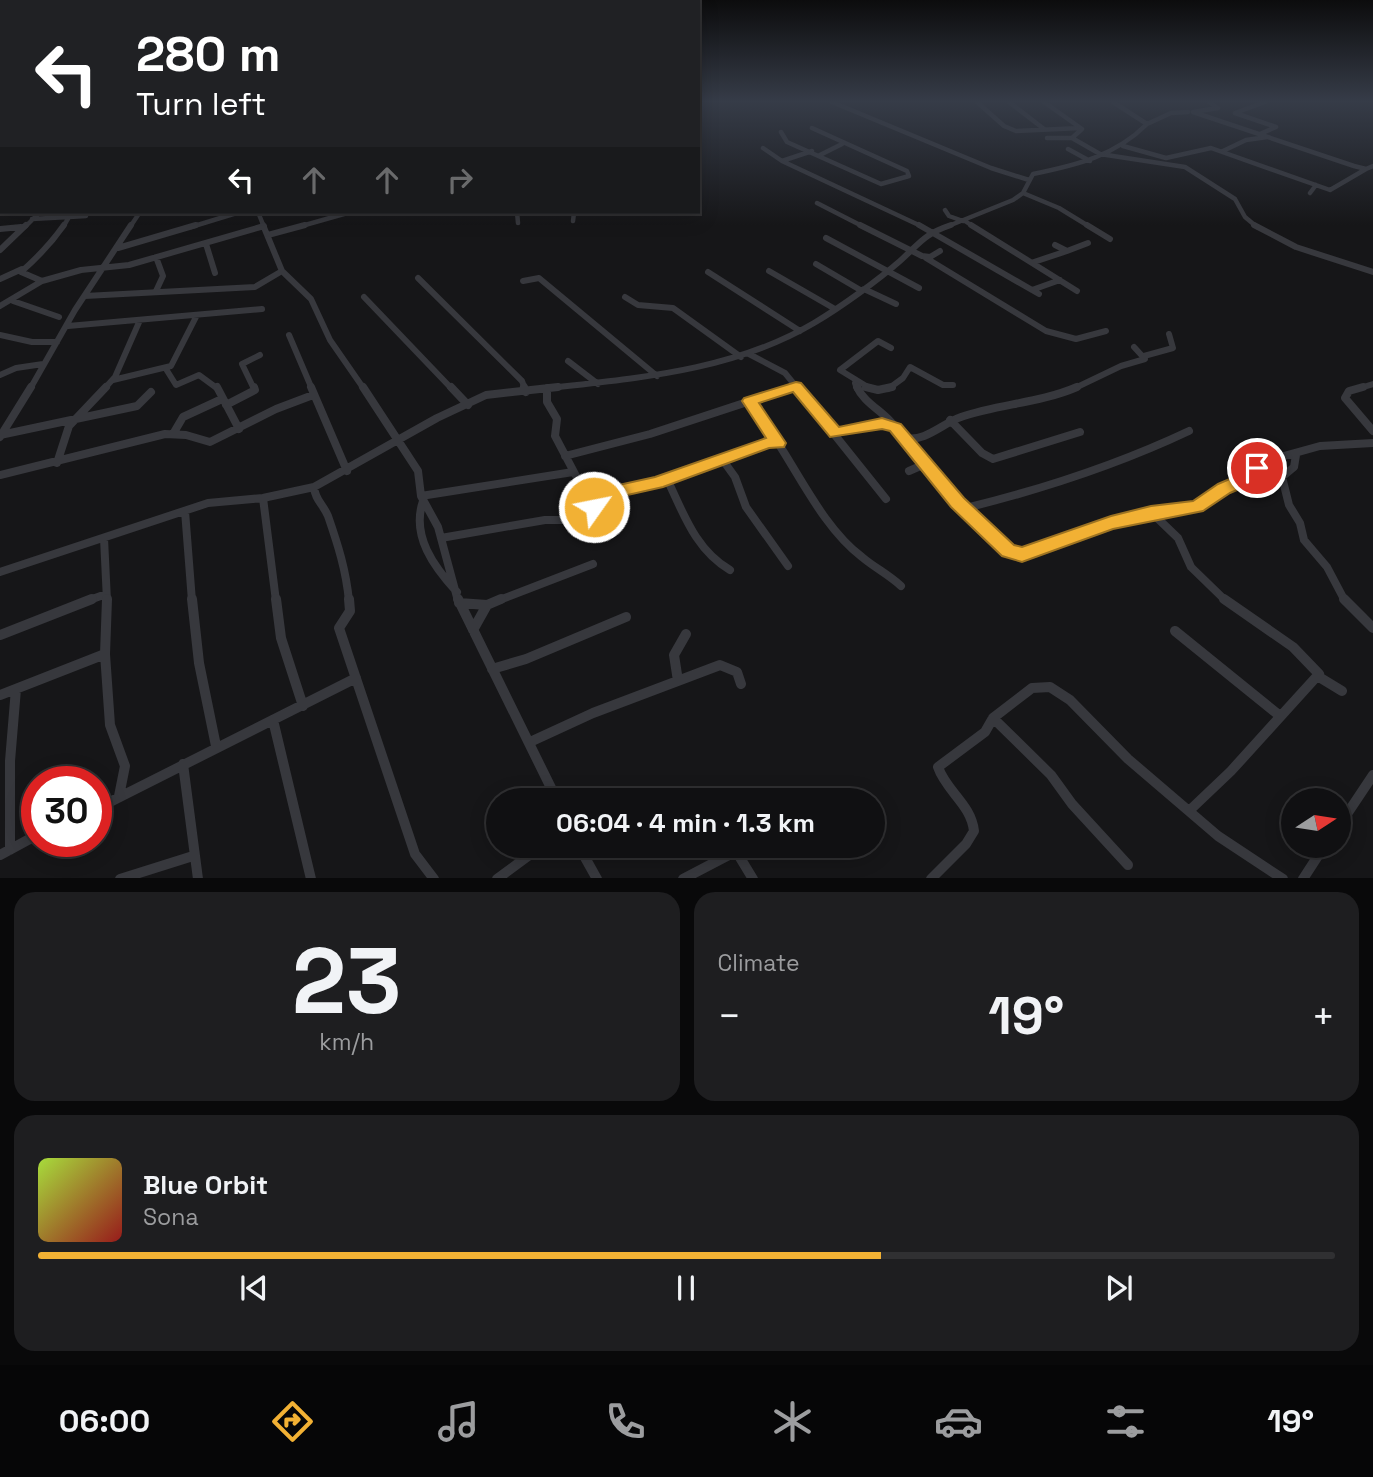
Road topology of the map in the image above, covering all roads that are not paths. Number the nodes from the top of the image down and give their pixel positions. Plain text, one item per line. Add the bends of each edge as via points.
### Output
1 (790, 143) edge
2 (933, 143) edge
3 (1083, 143) edge
4 (1127, 143) edge
5 (1240, 143) edge
6 (1286, 143) edge
7 (842, 144) joint
8 (1122, 146) junction
9 (763, 148) dead end
10 (1068, 149) dead end
11 (811, 151) junction
12 (1223, 151) junction
13 (1099, 152) junction
14 (820, 155) junction
15 (782, 161) junction
16 (1090, 162) junction
17 (1373, 166) edge
18 (1366, 169) junction
19 (1028, 180) junction
20 (1316, 185) junction
21 (1023, 193) junction
22 (1310, 193) dead end
23 (817, 203) dead end
24 (945, 210) dead end
25 (38, 214) edge
26 (139, 214) edge
27 (233, 214) edge
28 (259, 214) edge
29 (344, 214) edge
30 (517, 214) edge
31 (574, 214) edge
32 (71, 215) edge
33 (86, 216) dead end
34 (32, 219) junction
35 (573, 221) dead end
36 (964, 221) junction
37 (518, 223) dead end
38 (264, 226) junction
39 (21, 227) junction
40 (0, 229) edge
41 (252, 231) junction
42 (932, 231) junction
43 (268, 235) junction
44 (826, 238) dead end
45 (1110, 239) dead end
46 (1088, 243) dead end
47 (206, 244) junction
48 (1055, 245) dead end
49 (1, 248) edge
50 (118, 248) junction
51 (909, 250) junction
52 (940, 251) dead end
53 (1067, 251) junction
54 (156, 257) junction
55 (926, 258) junction
56 (1030, 261) junction
57 (816, 264) dead end
58 (22, 269) junction
59 (102, 269) junction
60 (888, 270) junction
61 (282, 271) junction
62 (708, 271) dead end
63 (769, 271) dead end
64 (1373, 272) edge
65 (215, 273) dead end
66 (418, 278) dead end
67 (0, 279) edge
68 (1060, 280) junction
69 (42, 281) junction
70 (523, 281) dead end
71 (919, 288) dead end
72 (863, 290) junction
73 (1032, 290) junction
74 (156, 291) junction
75 (1077, 291) dead end
76 (1039, 294) dead end
77 (85, 296) junction
78 (364, 297) dead end
79 (625, 297) dead end
80 (20, 298) junction
81 (896, 304) dead end
82 (0, 306) edge
83 (262, 309) dead end
84 (835, 309) junction
85 (197, 315) junction
86 (59, 317) dead end
87 (140, 320) junction
88 (68, 326) junction
89 (800, 331) junction
90 (1106, 331) dead end
91 (1169, 334) dead end
92 (0, 335) edge
93 (289, 335) dead end
94 (57, 342) junction
95 (1134, 347) dead end
96 (891, 348) dead end
97 (260, 355) dead end
98 (745, 355) junction
99 (1144, 356) junction
100 (568, 361) dead end
101 (43, 364) junction
102 (166, 369) junction
103 (0, 374) edge
104 (657, 376) junction
105 (112, 380) junction
106 (855, 383) junction
107 (598, 384) junction
108 (1373, 384) edge
109 (953, 385) dead end
110 (796, 386) junction
111 (547, 388) junction
112 (526, 392) junction
113 (151, 393) dead end
114 (313, 395) junction
115 (749, 401) junction
116 (224, 402) junction
117 (468, 405) junction
118 (77, 418) junction
119 (950, 420) junction
120 (895, 427) junction
121 (239, 429) junction
122 (832, 430) junction
123 (1189, 431) dead end
124 (1373, 431) edge
125 (1080, 432) dead end
126 (173, 433) junction
127 (0, 436) edge
128 (905, 438) junction
129 (399, 442) junction
130 (778, 443) junction
131 (1373, 443) edge
132 (565, 456) junction
133 (1296, 456) junction
134 (722, 459) junction
135 (57, 463) junction
136 (925, 464) junction
137 (347, 471) junction
138 (909, 471) dead end
139 (573, 472) junction
140 (0, 475) edge
141 (657, 482) junction
142 (314, 487) junction
143 (597, 495) junction
144 (262, 498) junction
145 (422, 499) junction
146 (886, 499) dead end
147 (967, 508) junction
148 (185, 510) junction
149 (1151, 512) junction
150 (104, 538) junction
151 (444, 540) junction
152 (593, 564) dead end
153 (788, 566) dead end
154 (730, 570) dead end
155 (0, 572) edge
156 (901, 586) dead end
157 (457, 592) junction
158 (106, 594) junction
159 (463, 603) junction
160 (487, 605) junction
161 (626, 617) dead end
162 (477, 620) junction
163 (1373, 628) edge
164 (472, 630) junction
165 (1175, 631) dead end
166 (686, 634) dead end
167 (0, 635) edge
168 (105, 654) junction
169 (492, 670) junction
170 (1319, 677) junction
171 (356, 678) junction
172 (678, 681) junction
173 (741, 684) dead end
174 (16, 689) junction
175 (1342, 691) dead end
176 (0, 695) edge
177 (303, 706) junction
178 (1280, 716) junction
179 (993, 718) junction
180 (272, 720) junction
181 (530, 742) junction
182 (216, 746) junction
183 (183, 764) junction
184 (1373, 775) edge
185 (550, 788) edge
186 (119, 796) junction
187 (112, 800) edge
188 (1351, 808) edge
189 (1190, 810) junction
190 (21, 844) edge
191 (5, 853) edge
192 (193, 856) junction
193 (524, 858) edge
194 (586, 858) edge
195 (722, 858) edge
196 (740, 858) edge
197 (1316, 858) edge
198 (1128, 865) dead end
199 (120, 878) edge
200 (198, 878) edge
201 (312, 878) edge
202 (434, 878) edge
203 (496, 878) edge
204 (597, 878) edge
205 (683, 878) edge
206 (753, 878) edge
207 (931, 878) edge
208 (1283, 878) edge
209 (1303, 878) edge

1 - 11 street
2 - 19 street
3 - 13 street
4 - 8 street
5 - 12 street
6 - 18 street
7 - 14 street
7 - 14 street via 910,174 881,184
8 - 12 street via 1166,159 1199,149
8 - 13 street
9 - 15 street
10 - 16 street
11 - 14 street
11 - 15 street
12 - 20 street
13 - 16 street
13 - 64 street via 1185,167 1235,199 1254,225 1296,247
15 - 42 street
16 - 19 street via 1041,171
17 - 18 street
18 - 20 street via 1333,190
19 - 21 street
20 - 22 street
21 - 36 street
21 - 45 street via 1059,208
23 - 51 street
24 - 36 street
25 - 34 street
26 - 50 street
27 - 50 street
28 - 38 street
29 - 43 street
30 - 37 street
31 - 35 street
32 - 33 street
32 - 34 street
32 - 58 street via 36,260
34 - 39 street
36 - 42 street
36 - 56 street
38 - 41 street
38 - 43 street
39 - 40 street
39 - 49 street
41 - 43 street
41 - 47 street
42 - 51 street
42 - 73 street
43 - 61 street
44 - 60 street
46 - 53 street
47 - 54 street
47 - 65 street
48 - 53 street
50 - 59 street
51 - 55 street
51 - 60 street
52 - 55 street
53 - 56 street via 1041,262
54 - 59 street
54 - 74 street via 163,276
55 - 90 street via 1046,331 1076,339
56 - 68 street
57 - 72 street
58 - 67 street
58 - 69 street
59 - 69 street
59 - 77 street
60 - 71 street
60 - 72 street
61 - 74 street via 255,287
61 - 129 street via 311,299 330,340
62 - 89 street
63 - 84 street
66 - 112 street via 522,381
68 - 73 street
68 - 75 street
69 - 80 street
70 - 104 street via 539,278
72 - 81 street
72 - 84 street
73 - 76 street
74 - 77 street
77 - 88 street
78 - 117 street
79 - 98 street via 638,305 673,308
80 - 82 street
80 - 86 street
83 - 85 street
84 - 89 street
85 - 87 street
85 - 102 street
87 - 88 street
87 - 105 street
88 - 94 street
89 - 98 street
91 - 99 street via 1173,348
92 - 94 street
93 - 114 street
94 - 101 street
95 - 99 street
96 - 106 street via 878,341 841,370
97 - 116 street via 242,364 255,390
98 - 104 street
98 - 110 street via 785,373
99 - 119 street via 1056,395
100 - 107 street
101 - 103 street
101 - 127 street
102 - 105 street
102 - 116 street via 176,385 204,377 216,386
104 - 107 street
105 - 118 street
106 - 109 street via 877,393 901,379 910,367 940,384
106 - 120 street
107 - 111 street
108 - 124 street via 1349,391 1345,397
110 - 115 street
110 - 122 street
111 - 112 street
111 - 132 street via 547,402 557,419 555,436
112 - 117 street via 491,394
113 - 118 street via 137,406
114 - 121 street
114 - 137 street
115 - 130 street
115 - 132 street
116 - 121 street
116 - 126 street via 183,416
117 - 129 street
118 - 127 street
118 - 135 street via 69,426
119 - 125 street via 982,453 993,458
119 - 128 street via 915,440
120 - 122 street via 882,424 845,433
120 - 128 street
121 - 126 street via 210,442
122 - 146 street
123 - 147 street via 1140,454
126 - 135 street
128 - 136 street
129 - 137 street
129 - 145 street via 418,471
130 - 134 street via 772,441
130 - 156 street via 835,529 861,557
131 - 133 street via 1320,446
132 - 139 street
133 - 149 street via 1266,461 1250,477 1197,507
133 - 163 street via 1294,467 1282,477 1304,540 1327,567 1346,606
134 - 141 street
134 - 153 street via 737,480 746,508
135 - 140 street
136 - 138 street
136 - 147 street
137 - 142 street
139 - 143 street via 583,492
139 - 145 street
141 - 143 street
141 - 154 street via 668,481 704,550
142 - 144 street
142 - 171 street via 346,567 350,611 339,628
143 - 151 street via 593,511 583,517
144 - 148 street
144 - 177 street via 281,638
145 - 151 street
145 - 157 street via 417,512 422,538 442,577
147 - 149 street via 1002,545 1022,555
148 - 150 street
148 - 182 street via 199,663
149 - 170 street via 1183,543 1186,559 1214,590 1311,663
150 - 155 street
150 - 158 street
151 - 157 street
152 - 160 street
157 - 159 street
158 - 167 street
158 - 168 street
159 - 160 street
159 - 162 street
159 - 164 street
160 - 162 street
161 - 169 street
162 - 164 street
164 - 169 street
165 - 178 street
166 - 172 street via 674,655
168 - 174 street
168 - 186 street via 110,725 125,766
169 - 181 street
170 - 175 street
170 - 178 street
171 - 177 street
171 - 202 street via 415,854
172 - 173 street via 723,665 737,672
172 - 181 street
174 - 176 street
174 - 191 street
177 - 180 street
178 - 189 street
179 - 189 street via 1035,687 1058,690 1128,759
179 - 198 street via 1051,775
179 - 207 street via 985,732 938,767 968,810 975,831
180 - 182 street
180 - 201 street
181 - 185 street
182 - 183 street
183 - 186 street
183 - 192 street
184 - 188 street
186 - 187 street
189 - 208 street via 1226,842
190 - 191 street
192 - 199 street
192 - 200 street
193 - 203 street
194 - 204 street
195 - 205 street
196 - 206 street
197 - 209 street

